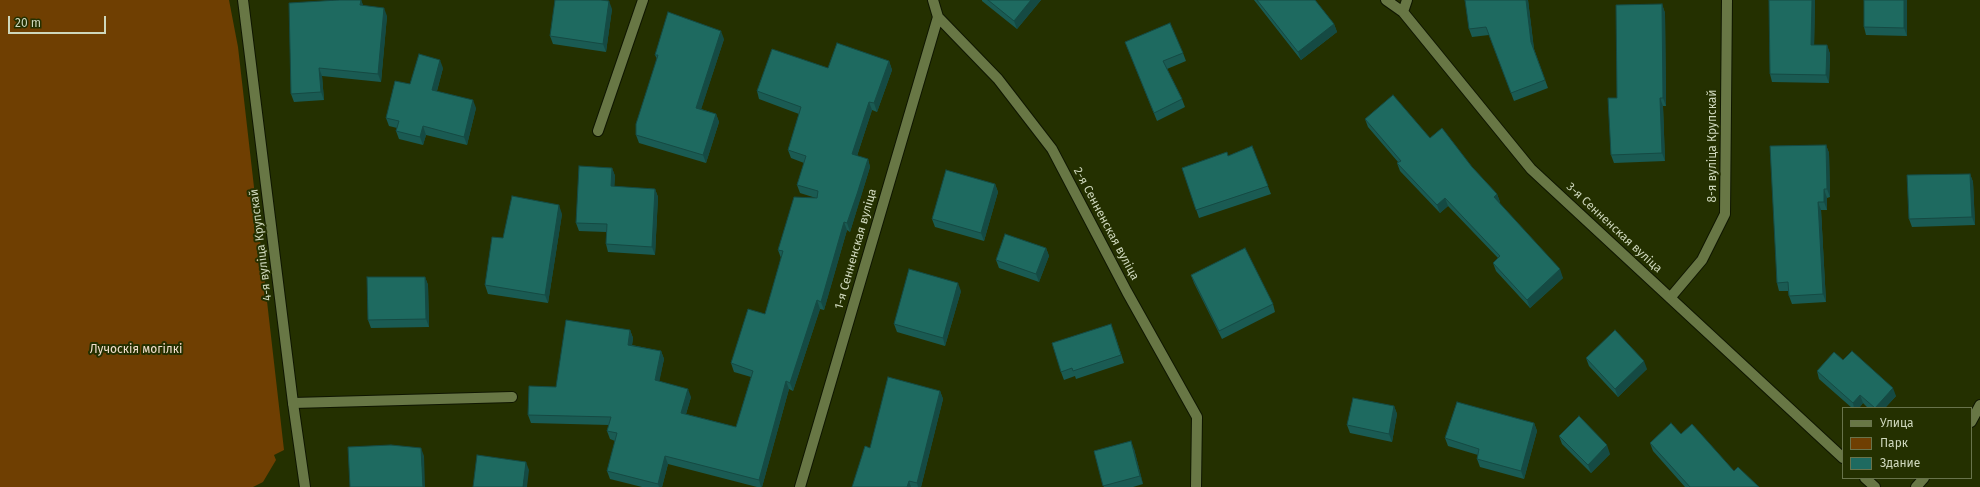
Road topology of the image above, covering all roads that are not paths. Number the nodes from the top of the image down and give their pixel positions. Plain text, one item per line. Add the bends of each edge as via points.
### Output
1 (243, 0) edge
2 (643, 0) edge
3 (933, 0) edge
4 (1386, 0) edge
5 (1407, 0) edge
6 (1727, 0) edge
7 (1403, 12) junction
8 (938, 17) junction
9 (598, 131) dead end
10 (1670, 298) junction
11 (512, 397) dead end
12 (293, 403) junction
13 (1980, 406) edge
14 (1972, 420) edge
15 (1842, 457) edge
16 (1866, 479) edge
17 (1923, 479) edge
18 (305, 487) edge
19 (800, 487) edge
20 (1196, 487) edge
21 (1875, 487) edge
22 (1916, 487) edge

1 - 12 street, 4-я вуліца Крупскай
2 - 9 street
3 - 8 street, 2-я Сенненская вуліца
4 - 7 street, 3-я Сенненская вуліца
5 - 7 street
6 - 10 street, 8-я вуліца Крупскай via 1726,214 1702,260
7 - 10 street, 3-я Сенненская вуліца via 1531,169
8 - 19 street, 1-я Сенненская вуліца
8 - 20 street, 2-я Сенненская вуліца via 998,80 1052,149 1127,292 1197,417
10 - 15 street, 3-я Сенненская вуліца
11 - 12 street
12 - 18 street, 4-я вуліца Крупскай
13 - 14 street
16 - 21 street
17 - 22 street

